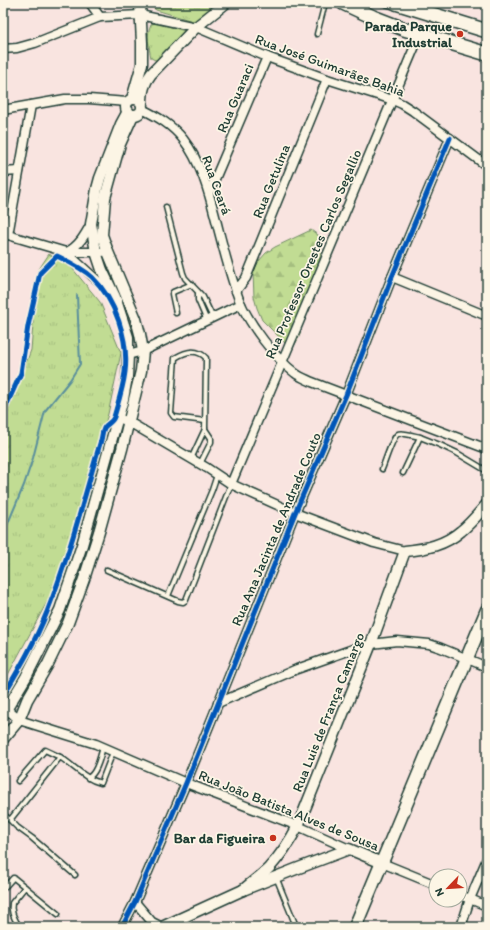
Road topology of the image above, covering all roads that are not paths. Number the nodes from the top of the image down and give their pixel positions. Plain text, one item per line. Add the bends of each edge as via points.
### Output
1 (90, 3) edge
2 (140, 3) edge
3 (226, 3) edge
4 (325, 3) edge
5 (342, 3) edge
6 (382, 3) edge
7 (396, 3) edge
8 (140, 15) junction
9 (100, 17) junction
10 (196, 27) junction
11 (487, 31) edge
12 (317, 34) dead end
13 (420, 34) junction
14 (487, 35) edge
15 (3, 49) edge
16 (487, 54) edge
17 (267, 57) junction
18 (327, 79) junction
19 (393, 100) junction
20 (31, 105) junction
21 (134, 106) junction
22 (3, 110) edge
23 (450, 138) junction
24 (487, 166) edge
25 (19, 171) junction
26 (3, 172) edge
27 (209, 193) junction
28 (166, 207) dead end
29 (91, 224) junction
30 (5, 235) edge
31 (66, 252) junction
32 (96, 252) junction
33 (108, 252) junction
34 (392, 277) junction
35 (192, 284) junction
36 (236, 291) junction
37 (115, 297) junction
38 (241, 304) junction
39 (176, 313) dead end
40 (487, 316) edge
41 (210, 320) junction
42 (142, 351) junction
43 (128, 355) junction
44 (282, 361) junction
45 (346, 394) junction
46 (118, 418) junction
47 (205, 421) junction
48 (128, 422) junction
49 (205, 429) junction
50 (420, 437) junction
51 (487, 449) edge
52 (190, 459) junction
53 (200, 464) junction
54 (382, 469) dead end
55 (487, 471) edge
56 (403, 473) dead end
57 (217, 475) junction
58 (231, 484) junction
59 (487, 504) edge
60 (295, 513) junction
61 (405, 551) junction
62 (107, 570) dead end
63 (168, 596) junction
64 (487, 610) edge
65 (371, 644) junction
66 (467, 658) junction
67 (487, 667) edge
68 (218, 703) junction
69 (5, 712) edge
70 (19, 720) junction
71 (3, 739) edge
72 (103, 748) junction
73 (113, 752) junction
74 (60, 757) junction
75 (88, 778) junction
76 (18, 781) dead end
77 (186, 783) junction
78 (3, 814) edge
79 (10, 820) junction
80 (298, 826) junction
81 (349, 849) junction
82 (487, 859) edge
83 (382, 863) junction
84 (75, 875) dead end
85 (276, 877) junction
86 (428, 882) edge
87 (25, 887) junction
88 (3, 888) edge
89 (243, 890) junction
90 (470, 899) junction
91 (135, 902) junction
92 (487, 906) edge
93 (361, 913) junction
94 (58, 914) dead end
95 (296, 926) dead end
96 (20, 927) edge
97 (122, 927) edge
98 (162, 927) edge
99 (355, 927) edge
100 (362, 927) edge
101 (461, 927) edge

1 - 9 street
2 - 8 street
3 - 10 street
4 - 12 lane
5 - 13 main road
6 - 14 lane
7 - 11 main road
8 - 9 street, Rua José Guimarães Bahia
8 - 10 street, Rua José Guimarães Bahia
8 - 21 street via 142,64
9 - 15 street, Rua José Guimarães Bahia via 35,43
10 - 17 street, Rua José Guimarães Bahia
10 - 21 street via 151,74
13 - 16 main road
13 - 19 street, Rua Professor Orestes Carlos Segallio
17 - 18 street, Rua José Guimarães Bahia
17 - 27 street, Rua Guaraci
18 - 19 street, Rua José Guimarães Bahia
18 - 36 street, Rua Getulina via 246,278
19 - 23 street, Rua José Guimarães Bahia
19 - 44 street, Rua Professor Orestes Carlos Segallio
20 - 21 street, Rua Ceará via 65,99 89,99
20 - 22 street, Rua Ceará
20 - 25 street
21 - 27 street, Rua Ceará via 160,118 184,140 194,156
21 - 29 street via 122,124 97,189
21 - 33 street via 105,198 102,235
23 - 24 street, Rua José Guimarães Bahia
23 - 34 street, Rua Ana Jacinta de Andrade Couto
25 - 26 street
25 - 30 street
27 - 36 street, Rua Ceará
28 - 35 lane via 183,273
29 - 31 street via 82,240
29 - 32 street
30 - 31 street
31 - 32 street
31 - 37 street
32 - 33 street
32 - 37 street
33 - 42 street via 136,319
34 - 40 street
34 - 45 street, Rua Ana Jacinta de Andrade Couto
35 - 39 lane via 173,292
35 - 41 lane
36 - 38 street, Rua Ceará
37 - 43 street via 128,337
38 - 41 street
38 - 44 street, Rua Ceará via 269,348
41 - 42 street
42 - 43 street
42 - 48 street via 141,371
43 - 46 street via 127,377
44 - 45 street, Rua Ceará via 296,374
44 - 58 street, Rua Professor Orestes Carlos Segallio
45 - 51 street, Rua Ceará
45 - 60 street, Rua Ana Jacinta de Andrade Couto
46 - 48 street
46 - 69 street via 82,545 60,610
47 - 47 lane via 206,358 196,351 184,353 175,358 171,413 174,417
47 - 49 lane
48 - 52 street
48 - 70 street via 99,532 68,623
49 - 52 lane
49 - 53 lane via 211,442
50 - 54 lane via 398,434
50 - 55 lane via 457,453
50 - 56 lane
52 - 53 street
53 - 57 street
57 - 58 street
57 - 63 lane
58 - 60 street
58 - 63 lane via 186,600 183,602
59 - 61 street via 472,521 450,539 423,549
60 - 61 street via 374,543
60 - 68 street, Rua Ana Jacinta de Andrade Couto
61 - 65 street, Rua Luis de França Camargo
62 - 63 lane
64 - 66 main road
65 - 66 street via 397,641 428,644
65 - 68 street via 297,669
65 - 80 street, Rua Luis de França Camargo
66 - 67 street
66 - 83 main road
68 - 77 street, Rua Ana Jacinta de Andrade Couto
69 - 70 street
70 - 71 street
70 - 72 street, Rua João Batista Alves de Sousa
72 - 73 street, Rua João Batista Alves de Sousa
72 - 75 lane via 95,770
73 - 75 lane via 101,783
73 - 77 street, Rua João Batista Alves de Sousa
74 - 75 lane
74 - 76 lane via 45,750
74 - 79 lane
77 - 80 street, Rua João Batista Alves de Sousa
77 - 91 street, Rua Ana Jacinta de Andrade Couto
78 - 79 lane
79 - 84 lane
80 - 81 street, Rua João Batista Alves de Sousa
80 - 89 street, Rua Luis de França Camargo via 272,864
81 - 83 street, Rua João Batista Alves de Sousa
81 - 85 street
82 - 90 street
83 - 86 street, Rua João Batista Alves de Sousa
83 - 93 main road
85 - 89 street
85 - 95 lane
87 - 88 lane via 13,878
87 - 94 lane
87 - 96 lane via 11,905
89 - 98 street
90 - 92 street
90 - 101 street
91 - 97 street, Rua Ana Jacinta de Andrade Couto
91 - 98 street via 152,922
93 - 99 main road
93 - 100 street

